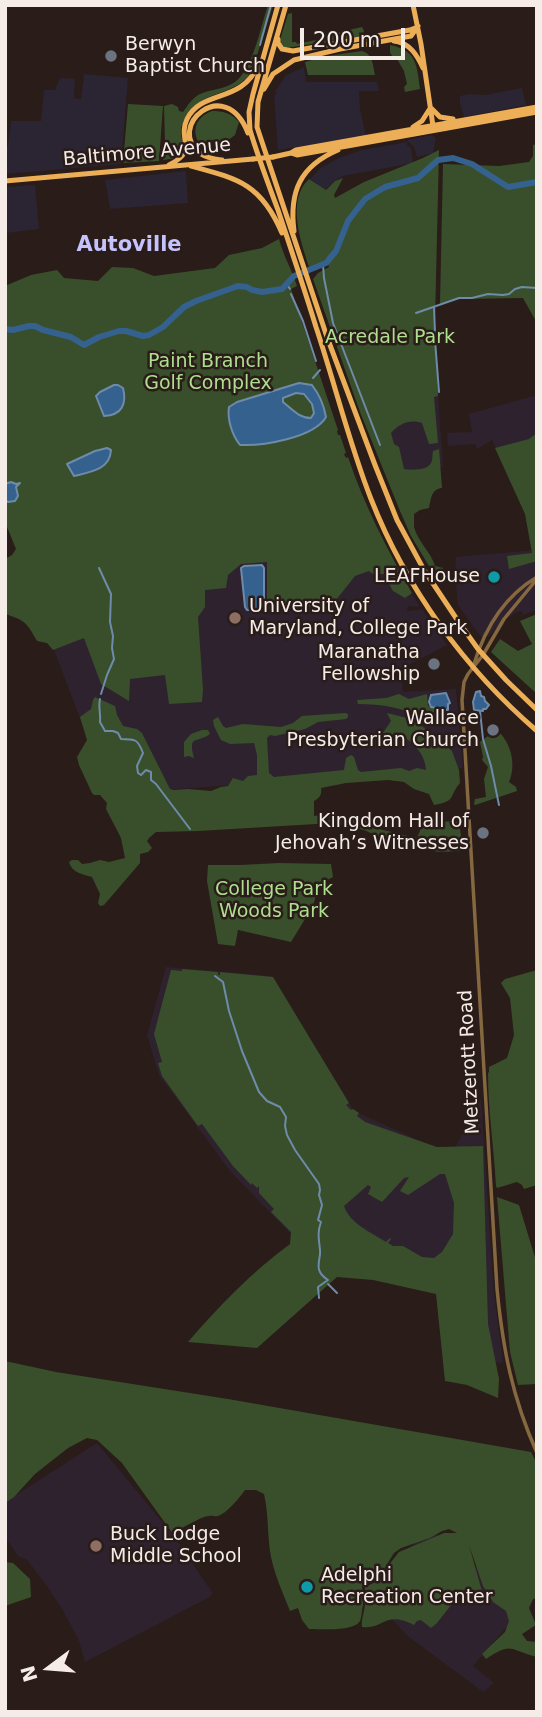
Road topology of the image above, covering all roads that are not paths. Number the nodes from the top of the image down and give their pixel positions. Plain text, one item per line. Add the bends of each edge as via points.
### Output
1 (278, 5) edge
2 (286, 5) edge
3 (413, 5) edge
4 (284, 12) junction
5 (418, 26) junction
6 (270, 36) junction
7 (369, 40) junction
8 (387, 40) junction
9 (425, 72) junction
10 (258, 102) junction
11 (430, 107) junction
12 (537, 109) edge
13 (467, 120) junction
14 (433, 128) junction
15 (407, 130) junction
16 (349, 145) junction
17 (291, 153) junction
18 (229, 162) junction
19 (188, 165) junction
20 (165, 167) junction
21 (5, 181) edge
22 (271, 192) junction
23 (296, 245) junction
24 (299, 264) junction
25 (305, 282) junction
26 (537, 578) edge
27 (413, 599) dead end
28 (423, 600) junction
29 (478, 649) junction
30 (483, 655) junction
31 (473, 667) junction
32 (537, 710) edge
33 (537, 731) edge
34 (537, 1452) edge

1 - 6 main road
2 - 4 main road
3 - 5 main road
4 - 7 main road via 278,43 287,51
4 - 10 main road
5 - 7 main road
5 - 8 main road via 411,36
5 - 9 main road
6 - 20 main road via 257,69 245,84 193,110 185,125 184,153
6 - 22 main road via 249,112 250,130
7 - 8 main road
7 - 10 main road via 288,63 273,74
8 - 9 main road via 410,47
9 - 11 main road
10 - 23 main road via 259,135
11 - 13 main road via 443,118
11 - 14 main road
11 - 15 main road via 422,121
12 - 13 main road, Baltimore Avenue
12 - 14 main road, Baltimore Avenue
13 - 14 main road, Baltimore Avenue
14 - 15 main road, Baltimore Avenue
14 - 16 main road, Baltimore Avenue
15 - 17 main road, Baltimore Avenue
16 - 17 main road, Baltimore Avenue
16 - 23 main road via 317,161 301,179 292,211
17 - 18 main road, Baltimore Avenue, bridge
18 - 19 main road, Baltimore Avenue
18 - 22 main road via 201,154 191,140 193,120 211,106 229,108 243,122
19 - 20 main road, Baltimore Avenue
19 - 24 main road via 240,181 257,194 275,216
20 - 21 main road, Baltimore Avenue
22 - 24 main road
23 - 24 main road
24 - 25 main road
25 - 28 main road via 372,501
25 - 29 main road via 397,520
26 - 29 street, Metzerott Road via 505,603
26 - 30 street
27 - 28 main road
28 - 31 main road
29 - 30 main road
29 - 31 street, Metzerott Road
30 - 31 street
30 - 32 main road
31 - 33 main road
31 - 34 street, Metzerott Road via 464,682 462,714 497,1289 508,1369

